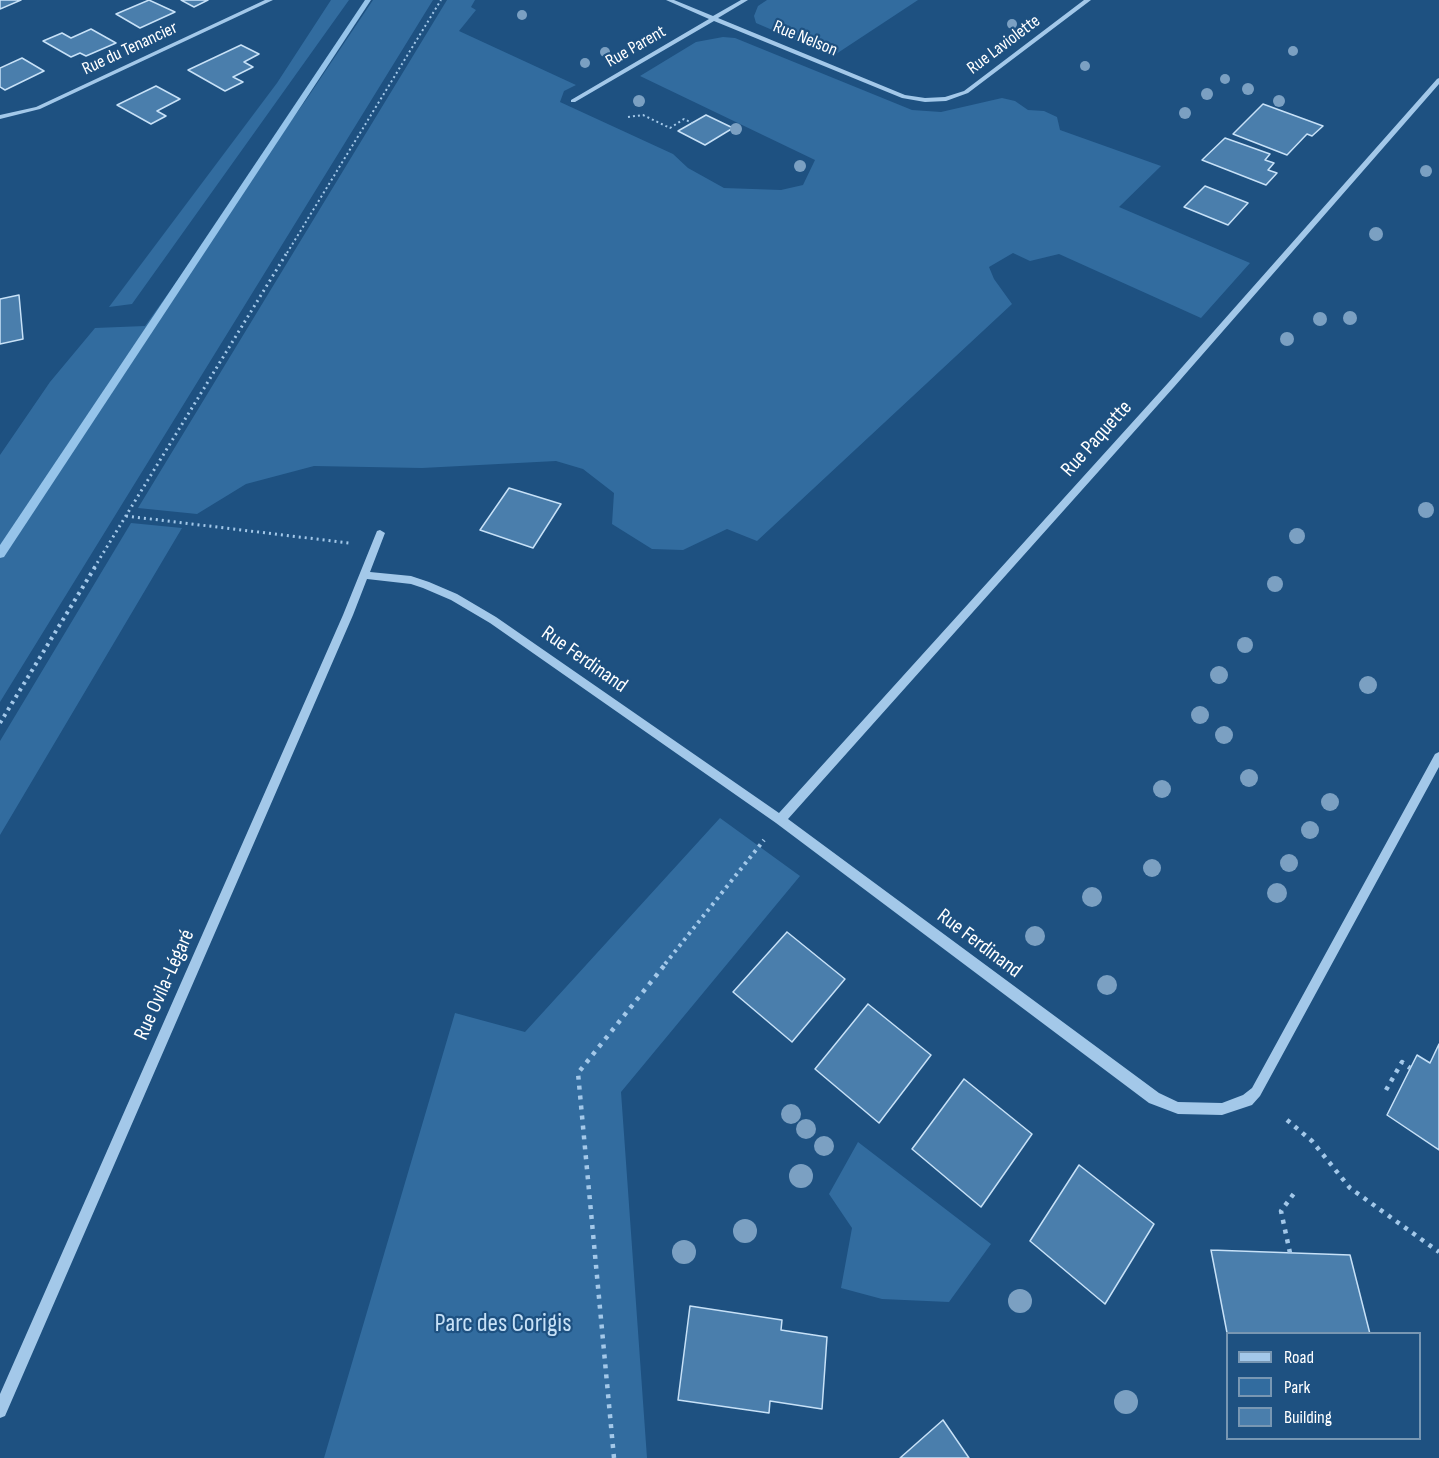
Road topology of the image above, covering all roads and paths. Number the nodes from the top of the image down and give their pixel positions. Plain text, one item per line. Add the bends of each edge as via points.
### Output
1 (270, 0) edge
2 (441, 0) edge
3 (669, 0) edge
4 (745, 0) edge
5 (1088, 0) edge
6 (714, 18) junction
7 (1439, 80) edge
8 (931, 100) joint
9 (573, 101) dead end
10 (0, 117) edge
11 (628, 117) dead end
12 (692, 123) dead end
13 (126, 516) junction
14 (380, 533) dead end
15 (350, 543) dead end
16 (364, 575) junction
17 (0, 723) edge
18 (1439, 757) edge
19 (780, 820) junction
20 (1410, 1068) dead end
21 (1386, 1090) dead end
22 (1287, 1120) dead end
23 (1295, 1192) dead end
24 (1290, 1252) dead end
25 (1439, 1252) edge
26 (0, 1411) edge
27 (614, 1458) edge

1 - 10 street, Rue du Tenancier via 38,108
2 - 13 path
3 - 6 street, Rue Nelson
4 - 6 street
5 - 8 street, Rue Laviolette via 966,92
6 - 8 street, Rue Nelson via 904,97
6 - 9 street, Rue Parent
7 - 19 street, Rue Paquette
11 - 12 path via 643,114 670,128 684,119
13 - 15 path
13 - 17 path
14 - 16 street, Rue Ovila-Légaré
16 - 19 street, Rue Ferdinand via 411,580 476,609
16 - 26 street, Rue Ovila-Légaré
18 - 19 street, Rue Ferdinand via 1256,1092 1234,1105 1206,1111 1178,1108 1154,1098
19 - 27 path via 578,1073
20 - 21 path via 1402,1062
22 - 25 path via 1312,1141 1350,1188
23 - 24 path via 1281,1211

